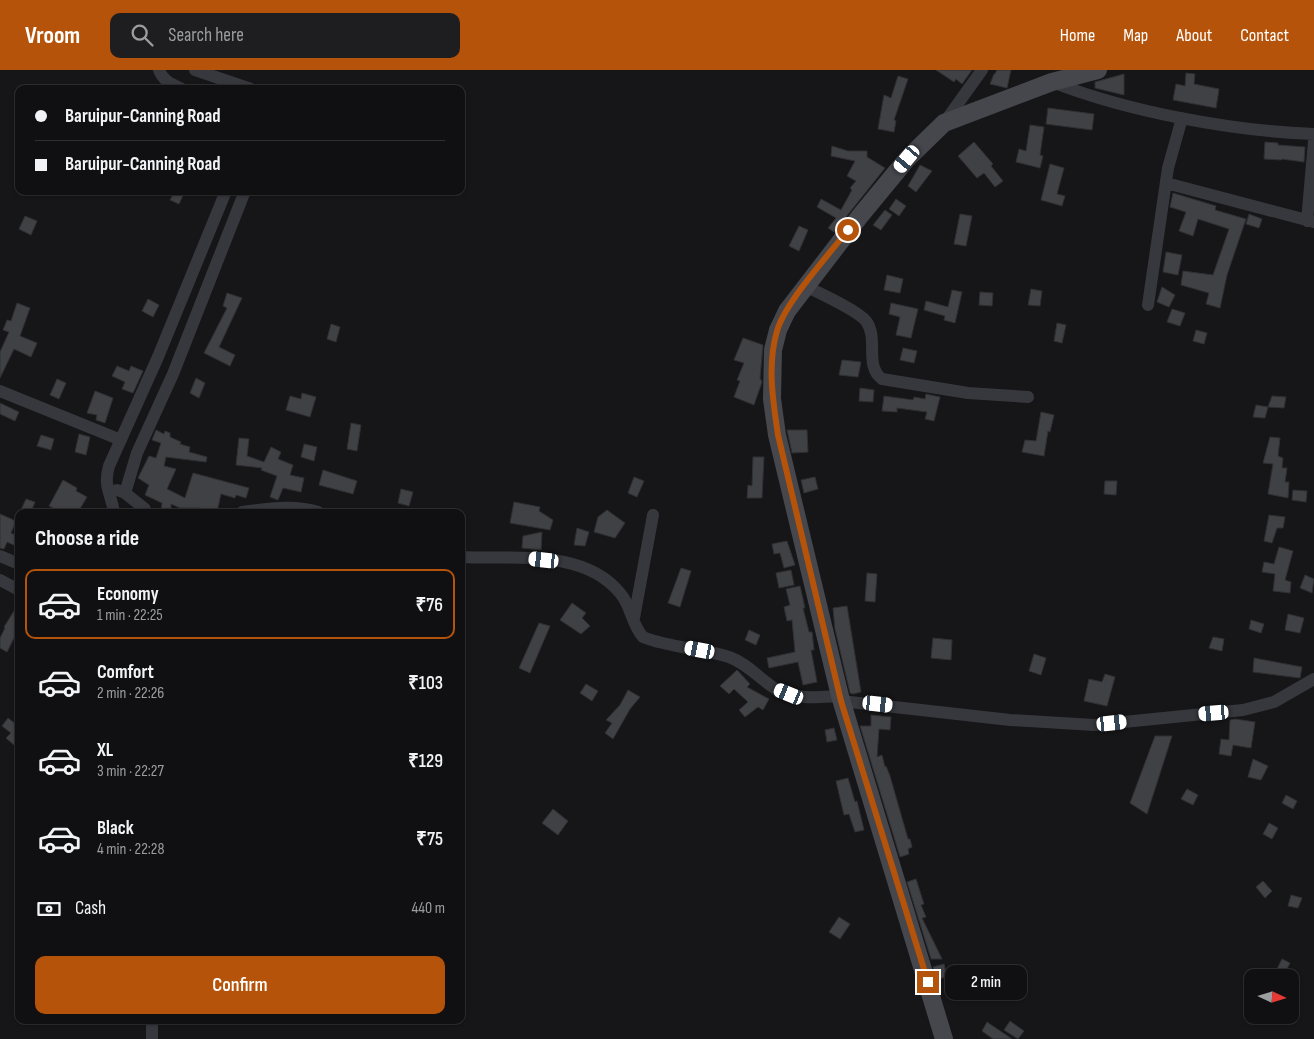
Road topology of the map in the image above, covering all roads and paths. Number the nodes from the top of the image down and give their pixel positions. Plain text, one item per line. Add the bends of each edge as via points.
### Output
1 (159, 70) edge
2 (195, 70) edge
3 (982, 70) edge
4 (1098, 70) edge
5 (1052, 82) junction
6 (173, 85) edge
7 (239, 85) edge
8 (1182, 118) junction
9 (944, 123) junction
10 (1314, 134) edge
11 (1314, 141) edge
12 (1166, 183) junction
13 (224, 195) edge
14 (243, 195) edge
15 (1311, 222) edge
16 (805, 286) junction
17 (1148, 305) dead end
18 (0, 390) edge
19 (1028, 397) dead end
20 (121, 440) junction
21 (106, 486) junction
22 (125, 493) junction
23 (113, 509) edge
24 (146, 509) edge
25 (282, 509) edge
26 (301, 509) edge
27 (652, 515) dead end
28 (0, 556) edge
29 (465, 557) edge
30 (15, 562) edge
31 (0, 580) edge
32 (15, 588) edge
33 (633, 623) junction
34 (1314, 679) edge
35 (840, 698) junction
36 (152, 1024) edge
37 (152, 1039) edge
38 (944, 1039) edge

1 - 6 street via 167,82
2 - 7 street
3 - 9 street
4 - 5 main road
5 - 8 street
5 - 9 main road
8 - 10 street via 1259,130
8 - 12 street
9 - 16 main road via 907,159
11 - 15 street
12 - 15 street
12 - 17 street
13 - 20 street
14 - 22 street via 173,374 137,453
16 - 19 street via 865,321 870,332 876,373 882,379 968,393
16 - 35 main road via 786,311 778,330 773,350 772,399
18 - 20 street
20 - 21 street via 109,466
21 - 22 street
21 - 23 street
22 - 24 street
25 - 26 street
27 - 33 street
28 - 30 street
29 - 33 street via 533,558 570,564 608,582 621,594 629,606
31 - 32 street
33 - 35 street via 643,637 651,640 731,658 789,694
34 - 35 street via 1274,702 1243,710 1094,725 1010,720
35 - 38 main road
36 - 37 street

